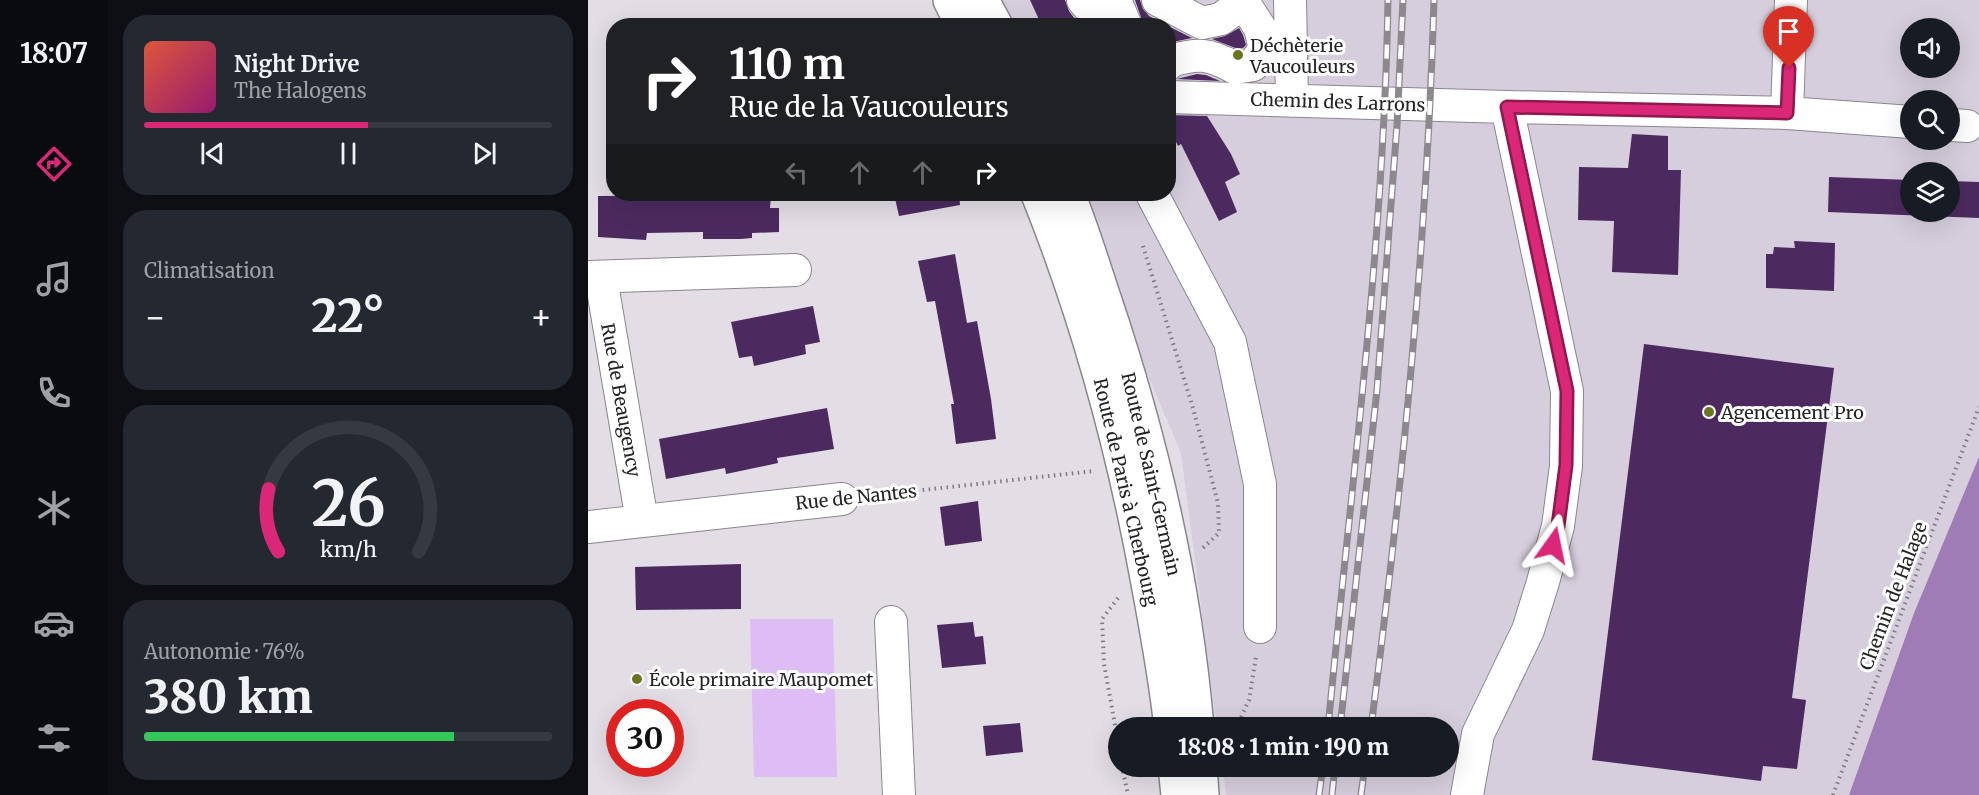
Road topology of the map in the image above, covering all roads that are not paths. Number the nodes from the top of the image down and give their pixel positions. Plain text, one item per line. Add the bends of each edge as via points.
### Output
1 (950, 0) edge
2 (982, 0) edge
3 (1083, 0) edge
4 (1115, 0) edge
5 (1158, 0) edge
6 (1290, 0) edge
7 (1791, 0) edge
8 (1243, 1) edge
9 (959, 18) edge
10 (992, 18) edge
11 (1097, 18) edge
12 (1123, 18) edge
13 (1176, 60) edge
14 (1176, 97) edge
15 (1292, 101) junction
16 (1507, 107) junction
17 (1787, 113) junction
18 (1900, 121) edge
19 (1040, 201) edge
20 (1070, 201) edge
21 (1156, 201) edge
22 (795, 270) dead end
23 (594, 278) edge
24 (842, 499) road end
25 (642, 521) junction
26 (588, 527) edge
27 (891, 622) dead end
28 (1260, 627) road end
29 (1169, 717) edge
30 (1196, 717) edge
31 (1176, 777) edge
32 (1201, 777) edge
33 (898, 795) edge
34 (1178, 795) edge
35 (1202, 795) edge
36 (1467, 795) edge

1 - 9 main road
2 - 10 main road
3 - 11 street
4 - 12 street
5 - 8 street via 1202,23 1221,19
6 - 15 street
7 - 17 street
8 - 13 street via 1260,28 1265,49 1253,65 1234,68 1218,58 1193,54
14 - 15 street, Chemin des Larrons
15 - 16 street, Chemin des Larrons
16 - 17 street, Chemin des Larrons
16 - 36 street via 1567,391 1566,465 1558,526 1543,582 1528,630 1478,734
17 - 18 street, Chemin des Larrons
19 - 29 main road, Route de Paris à Cherbourg via 1101,378 1124,468
20 - 30 main road, Route de Saint-Germain via 1120,345 1147,441 1177,587
21 - 28 street via 1230,342 1260,484
22 - 23 street, Rue de Beaugency
23 - 25 street, Rue de Beaugency
24 - 25 street, Rue de Nantes
25 - 26 street, Rue de Nantes
27 - 33 street
31 - 34 main road
32 - 35 main road

